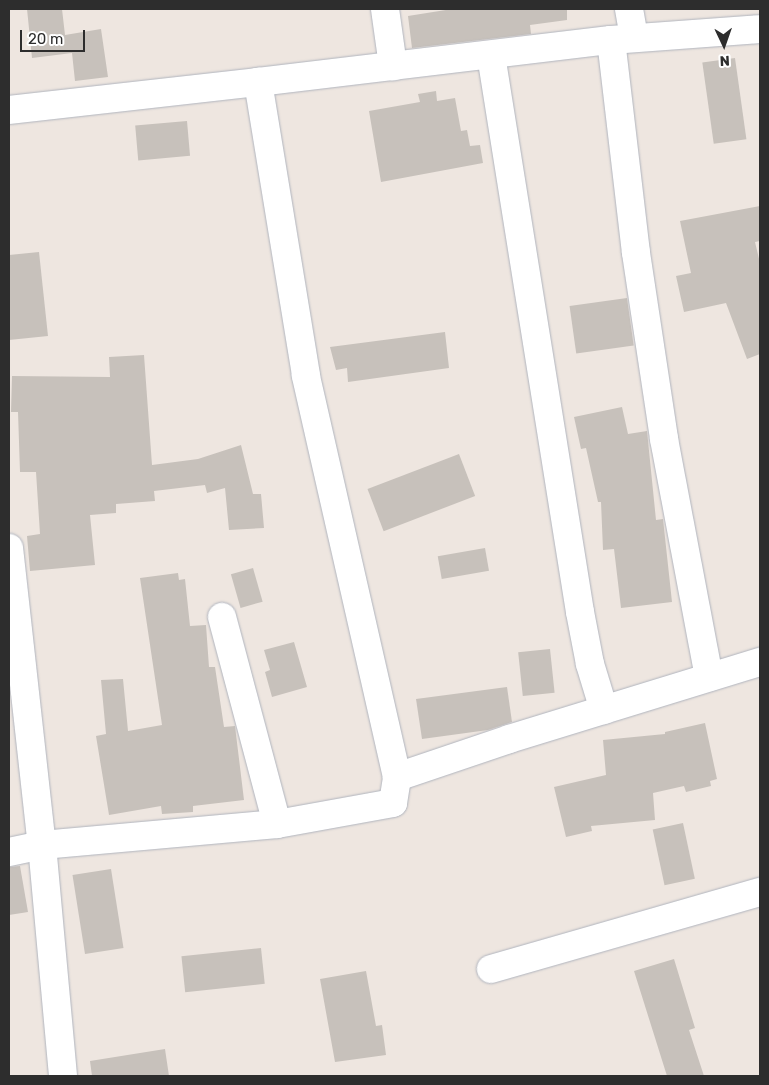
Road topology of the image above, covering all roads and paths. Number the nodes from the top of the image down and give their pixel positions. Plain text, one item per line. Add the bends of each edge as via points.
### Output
1 (385, 9) edge
2 (629, 9) edge
3 (760, 29) edge
4 (622, 39) junction
5 (491, 54) junction
6 (393, 66) junction
7 (258, 82) junction
8 (9, 110) edge
9 (9, 548) edge
10 (222, 618) dead end
11 (760, 662) edge
12 (709, 677) junction
13 (604, 710) junction
14 (397, 777) junction
15 (277, 824) junction
16 (42, 845) junction
17 (9, 852) edge
18 (760, 892) edge
19 (491, 970) dead end
20 (63, 1076) edge

1 - 6 street
2 - 4 street
3 - 4 street
4 - 5 street
4 - 12 street via 636,253 659,410
5 - 6 street
5 - 13 street via 580,612 590,664
6 - 7 street
7 - 8 street
7 - 14 street via 306,375
9 - 16 street
10 - 15 street
11 - 12 street
12 - 13 street
13 - 14 street
14 - 15 street via 393,803
15 - 16 street
16 - 17 street
16 - 20 street
18 - 19 street

